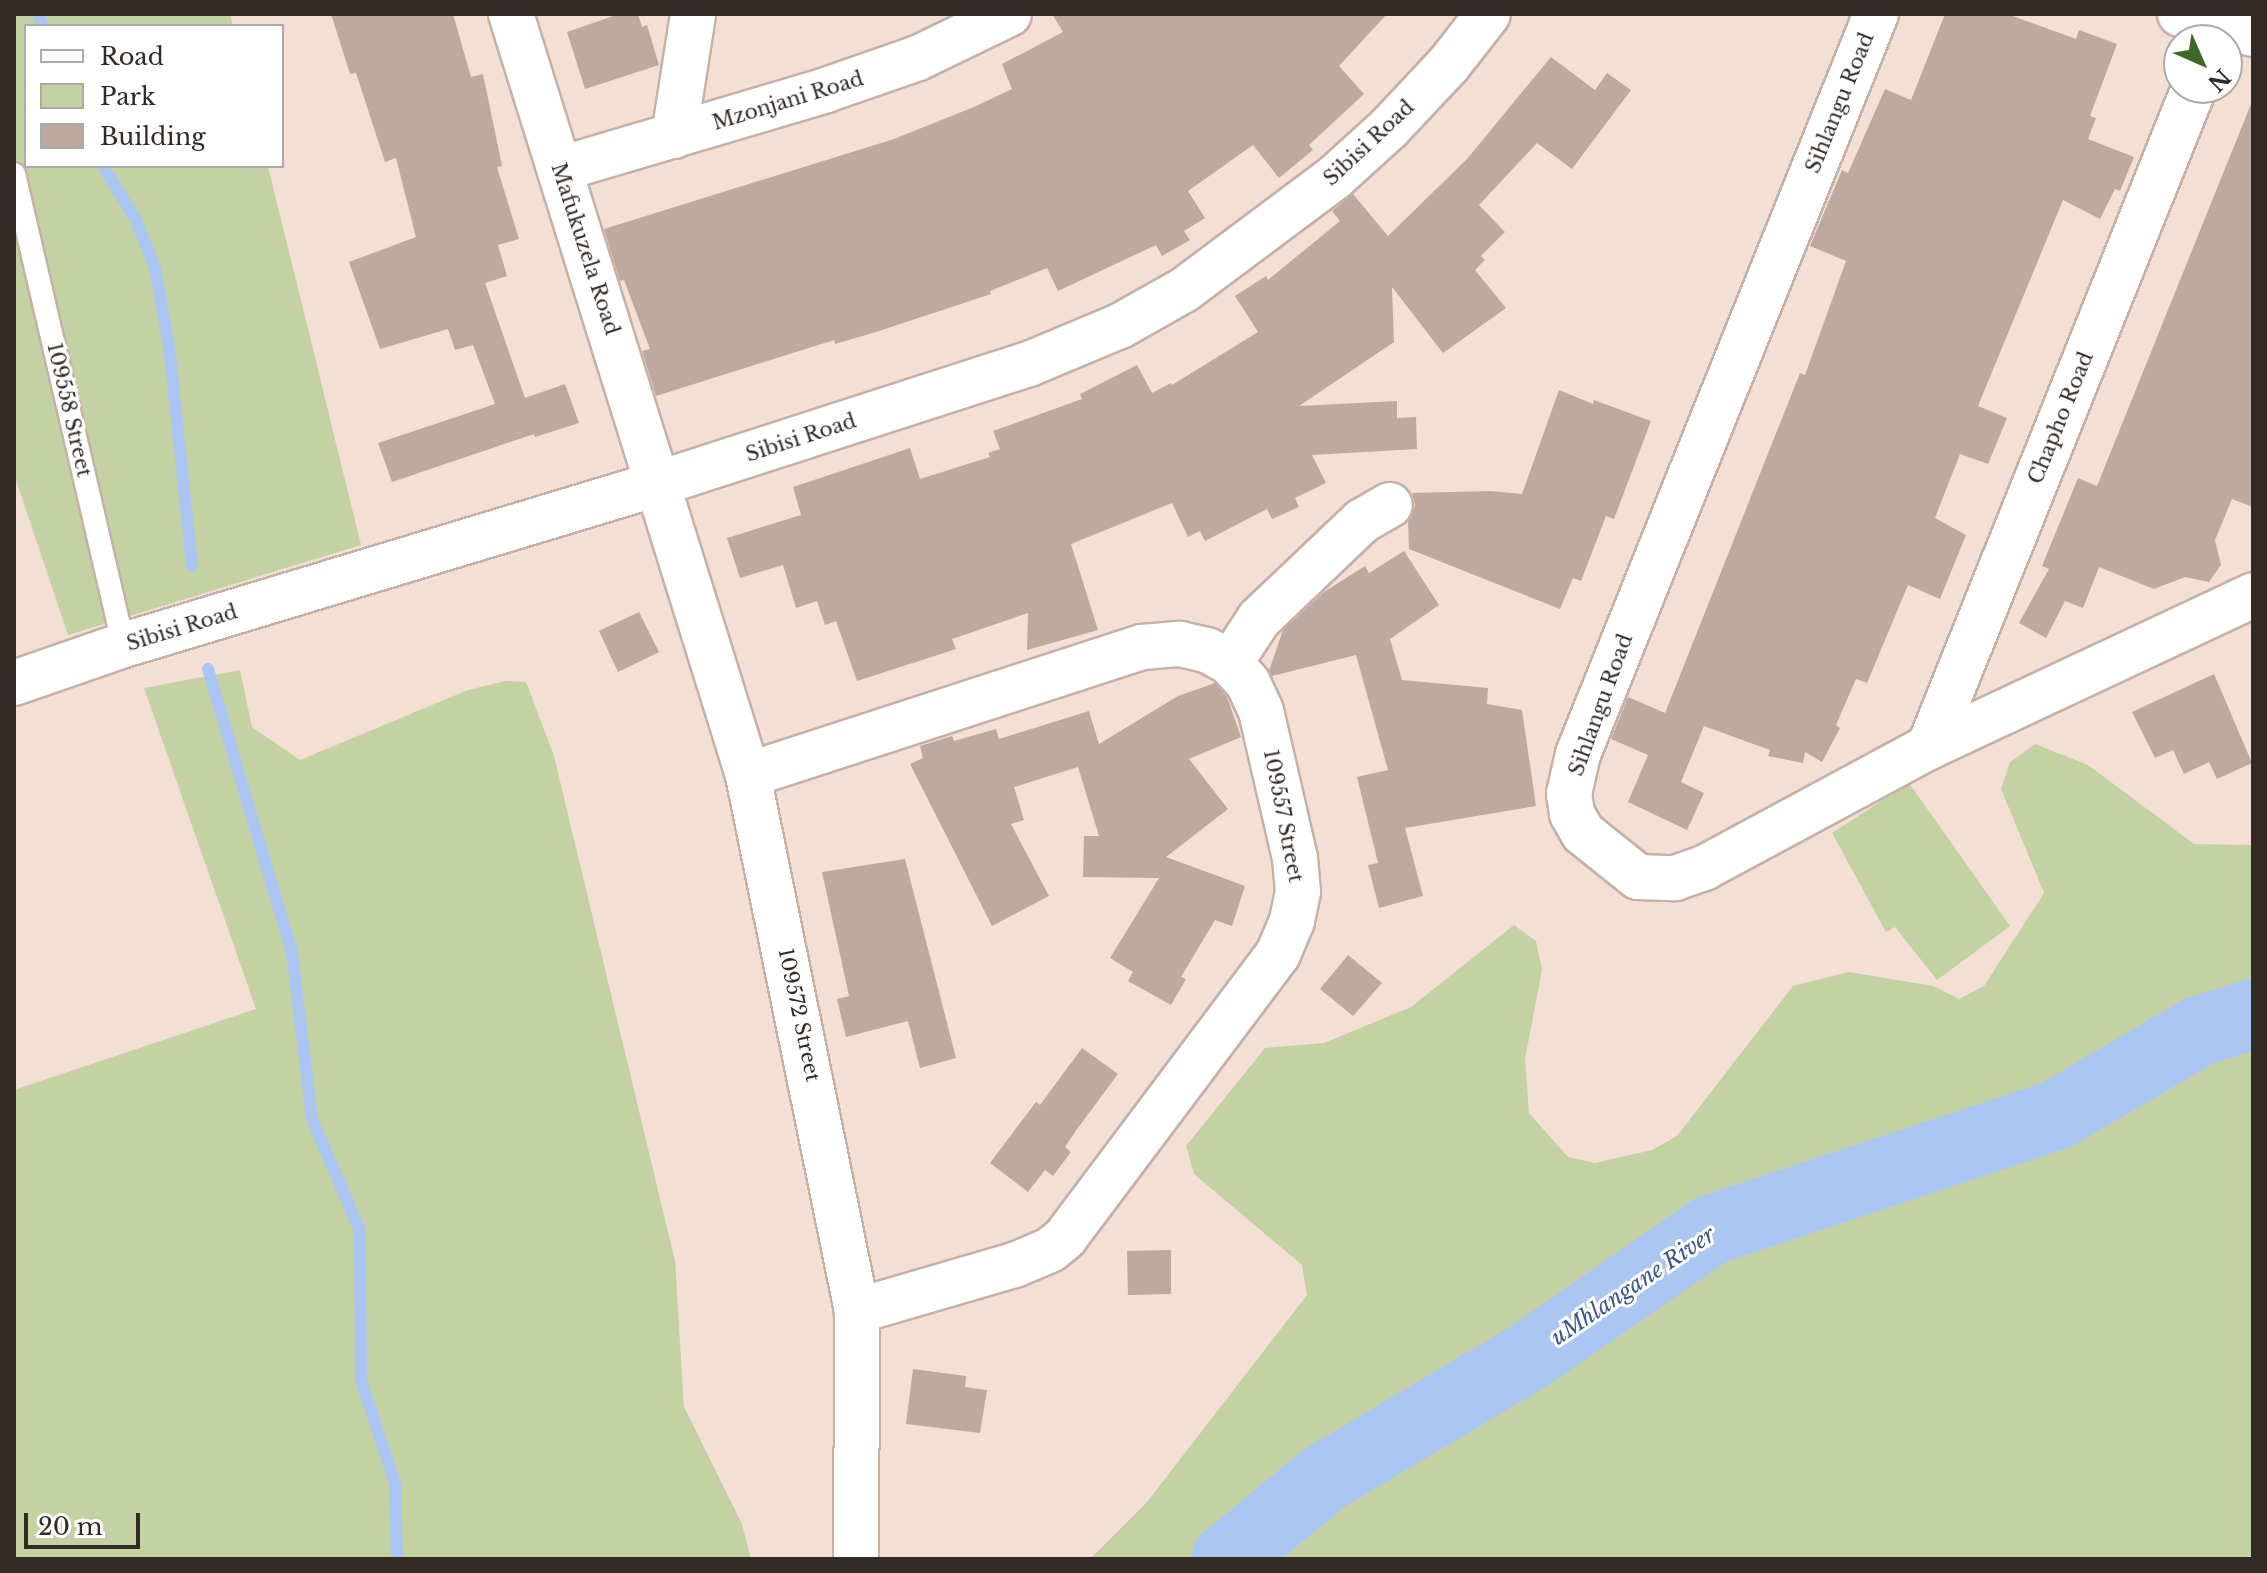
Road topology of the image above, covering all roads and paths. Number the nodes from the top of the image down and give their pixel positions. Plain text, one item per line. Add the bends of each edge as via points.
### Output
1 (511, 14) edge
2 (693, 14) edge
3 (1009, 14) edge
4 (1488, 14) edge
5 (1876, 14) edge
6 (2188, 104) edge
7 (674, 136) junction
8 (560, 169) junction
9 (14, 174) edge
10 (660, 483) junction
11 (1390, 505) dead end
12 (2253, 595) edge
13 (124, 645) junction
14 (1230, 663) junction
15 (14, 683) edge
16 (1929, 747) junction
17 (748, 775) junction
18 (857, 1311) junction
19 (856, 1559) edge

1 - 8 street, Mafukuzela Road
2 - 7 street
3 - 7 street, Mzonjani Road via 918,58
4 - 10 street, Sibisi Road via 1439,74 1335,177 1184,290 1120,326 1029,364
5 - 16 street, Sihlangu Road via 1578,754 1569,794 1572,814 1592,842 1638,877 1675,878 1704,868
6 - 16 street, Chapho Road
7 - 8 street, Mzonjani Road
8 - 10 street, Mafukuzela Road
9 - 13 lane, 109558 Street
10 - 13 street, Sibisi Road
10 - 17 street, 109572 Street
11 - 14 street via 1362,521 1259,619
12 - 16 street, Sihlangu Road
13 - 15 street, Sibisi Road
14 - 17 street, 109557 Street via 1180,644 1143,647
14 - 18 street, 109557 Street via 1248,683 1261,711 1295,858 1298,892 1278,954 1065,1238 1014,1265
17 - 18 street, 109572 Street
18 - 19 street, 109572 Street

